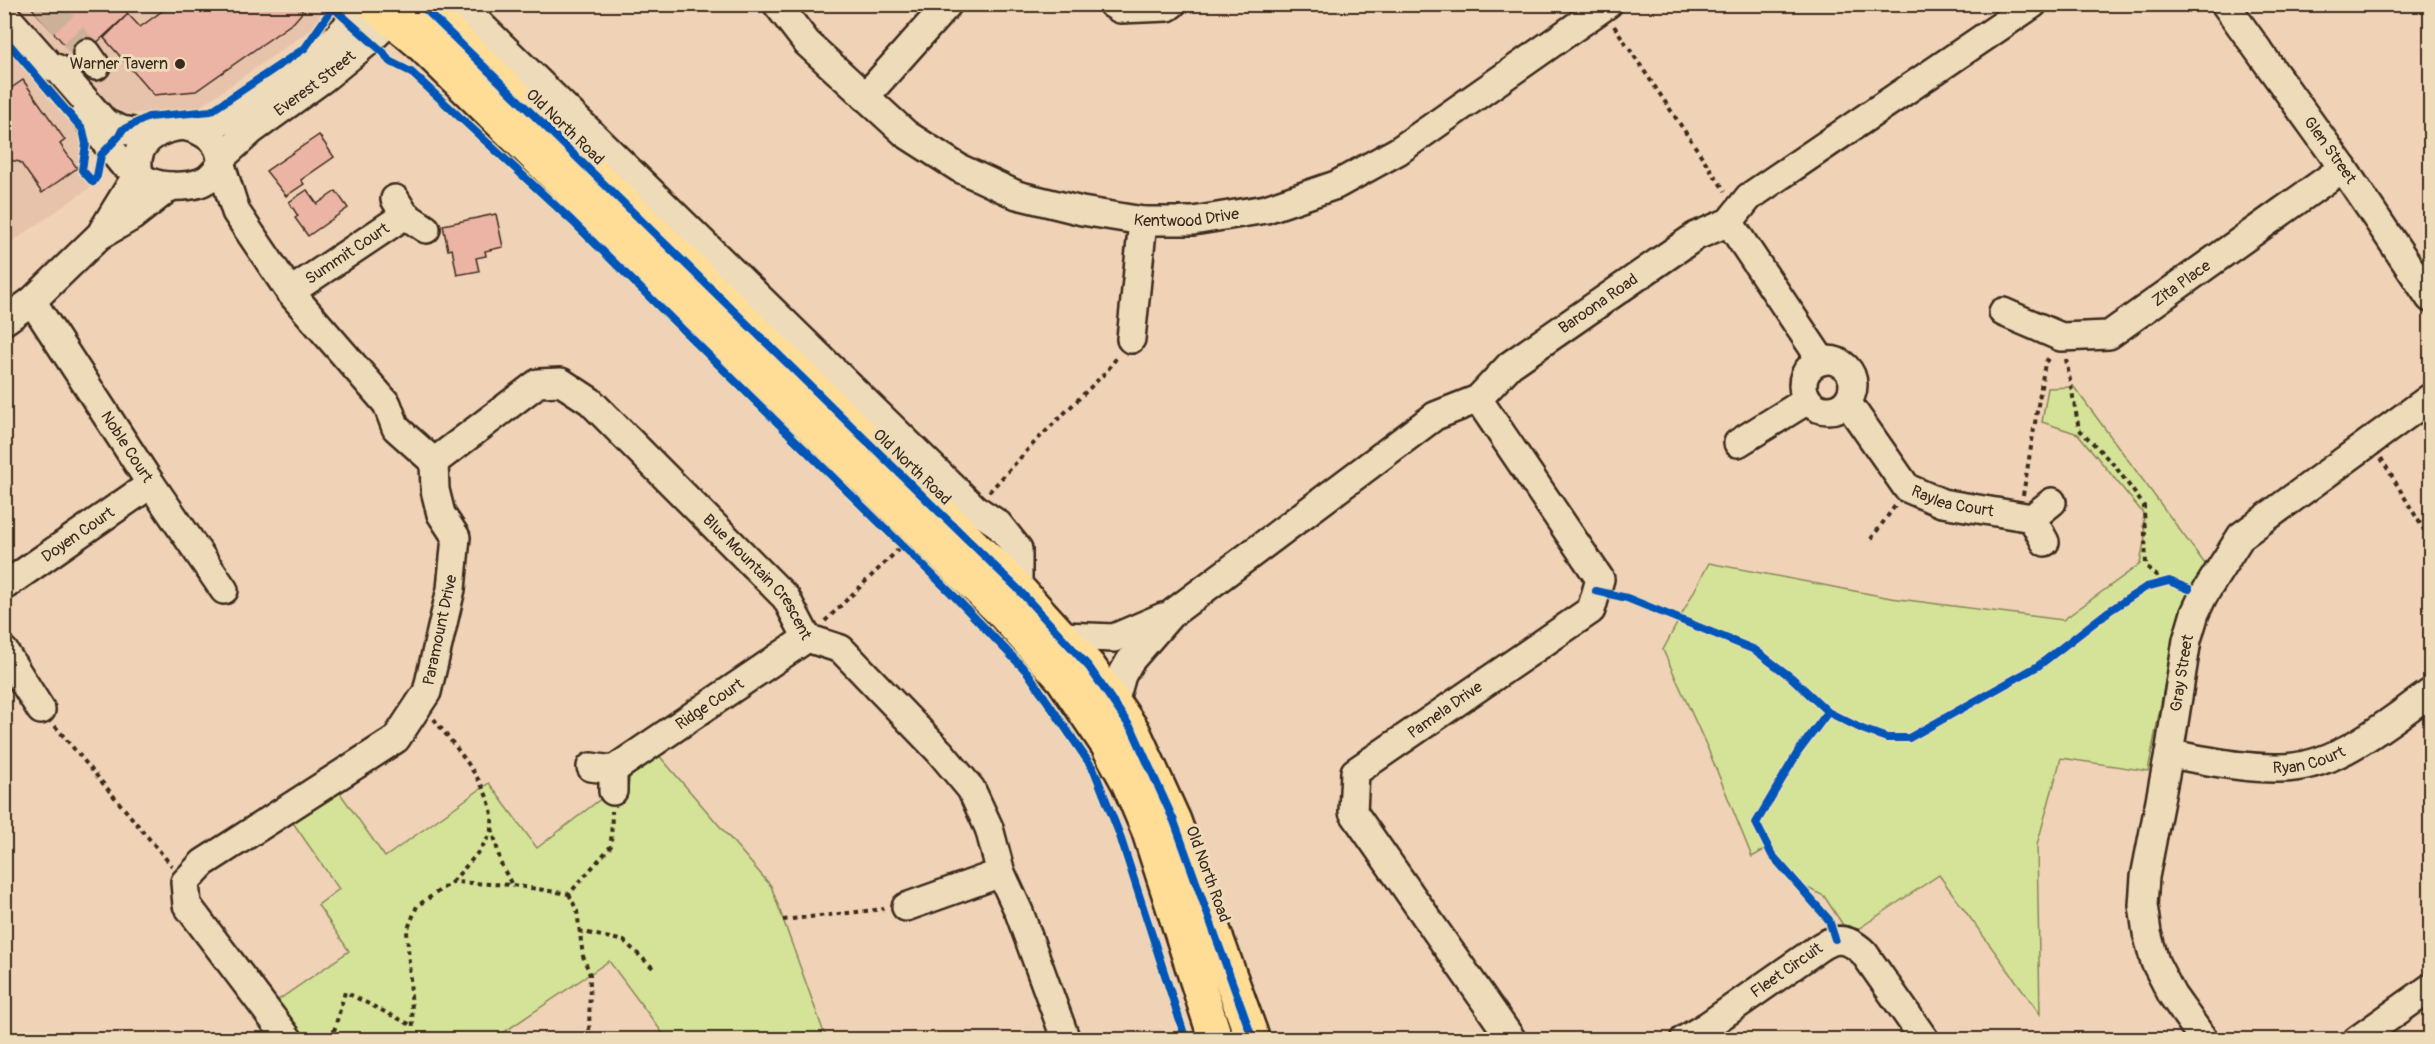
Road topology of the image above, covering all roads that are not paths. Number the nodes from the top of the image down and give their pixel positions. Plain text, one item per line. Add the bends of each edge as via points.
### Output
1 (420, 4) edge
2 (459, 4) edge
3 (777, 4) edge
4 (948, 4) edge
5 (1112, 4) edge
6 (1172, 4) edge
7 (2033, 4) edge
8 (2225, 4) edge
9 (1605, 6) edge
10 (385, 8) edge
11 (4, 14) edge
12 (50, 66) junction
13 (865, 97) junction
14 (202, 132) junction
15 (154, 135) junction
16 (221, 162) junction
17 (2343, 168) junction
18 (138, 171) junction
19 (199, 183) junction
20 (171, 186) junction
21 (236, 213) junction
22 (409, 214) dead end
23 (1733, 215) junction
24 (1143, 221) junction
25 (99, 236) junction
26 (290, 292) junction
27 (2430, 298) edge
28 (32, 301) junction
29 (2003, 312) dead end
30 (4, 321) edge
31 (1131, 339) road end
32 (1822, 361) junction
33 (2430, 398) edge
34 (1478, 399) junction
35 (1806, 401) junction
36 (1847, 402) junction
37 (1738, 443) dead end
38 (434, 462) junction
39 (151, 484) junction
40 (2045, 542) dead end
41 (4, 586) edge
42 (1018, 589) junction
43 (224, 590) dead end
44 (1170, 615) junction
45 (1063, 636) junction
46 (807, 638) junction
47 (4, 651) edge
48 (2430, 693) edge
49 (1114, 703) junction
50 (41, 710) road end
51 (2169, 754) junction
52 (605, 776) road end
53 (1001, 873) junction
54 (904, 909) road end
55 (2430, 988) edge
56 (289, 1040) edge
57 (1066, 1040) edge
58 (1216, 1040) edge
59 (1253, 1040) edge
60 (1512, 1040) edge
61 (1684, 1040) edge
62 (1925, 1040) edge
63 (2204, 1040) edge
64 (2357, 1040) edge

1 - 42 main road, Old North Road
2 - 42 street, Old North Road via 974,508 998,524 1018,549
3 - 13 street, Kentwood Drive via 807,43
4 - 13 street
5 - 6 street via 1120,9
7 - 23 street, Baroona Road via 1749,197
8 - 17 street, Glen Street
9 - 24 street, Kentwood Drive via 1398,151 1335,185 1266,209 1193,221
10 - 14 street, Everest Street via 238,113
10 - 16 street, Everest Street via 369,41 252,130
10 - 58 main road via 1002,612 1063,679 1107,744 1148,829
11 - 12 street
12 - 15 street via 58,69 105,123
12 - 18 street via 50,75 122,163
13 - 24 street, Kentwood Drive via 915,140 959,168 1017,195
14 - 15 street via 183,126
14 - 16 street via 217,144
15 - 18 street via 140,151
16 - 19 street, Everest Street
16 - 21 street
17 - 27 street, Glen Street
17 - 29 street, Zita Place via 2109,335 2061,337
18 - 20 street via 156,185
18 - 25 street
19 - 20 street
19 - 21 street
20 - 25 street
21 - 26 street
22 - 26 street, Summit Court
23 - 32 street
23 - 34 street, Baroona Road via 1696,236 1510,365
24 - 31 street
25 - 28 street
26 - 38 street via 387,404 396,428
28 - 30 street
28 - 39 street, Noble Court
32 - 35 street via 1813,364 1802,381
32 - 36 street via 1833,359 1850,370 1855,390
33 - 51 street, Gray Street via 2241,536 2195,613
34 - 44 street, Baroona Road via 1435,416
34 - 60 street, Pamela Drive via 1600,579 1590,610 1355,772 1353,812
35 - 36 street via 1823,412 1844,407
35 - 37 street
36 - 40 street, Raylea Court via 1907,489 1942,503 2035,513
38 - 46 street, Blue Mountain Crescent via 538,383 561,382 590,401 786,598
38 - 56 street, Paramount Drive via 441,514 456,537 451,589 427,692 396,739 203,863 185,882 187,906
39 - 41 street, Doyen Court
39 - 43 street, Noble Court
42 - 45 main road, Old North Road
44 - 45 street, Baroona Road via 1114,638
44 - 49 street, Baroona Road via 1130,661
45 - 49 main road, Old North Road
46 - 52 street, Ridge Court
46 - 53 street, Blue Mountain Crescent via 841,649 971,789
47 - 50 street
48 - 51 street, Ryan Court via 2353,746 2319,762 2281,769
49 - 59 main road, Old North Road via 1133,731 1174,821
51 - 63 street, Gray Street via 2145,877 2144,914 2155,962
53 - 54 street
53 - 57 street, Blue Mountain Crescent
55 - 64 street
61 - 62 street, Fleet Circuit via 1835,939 1851,942 1864,953

